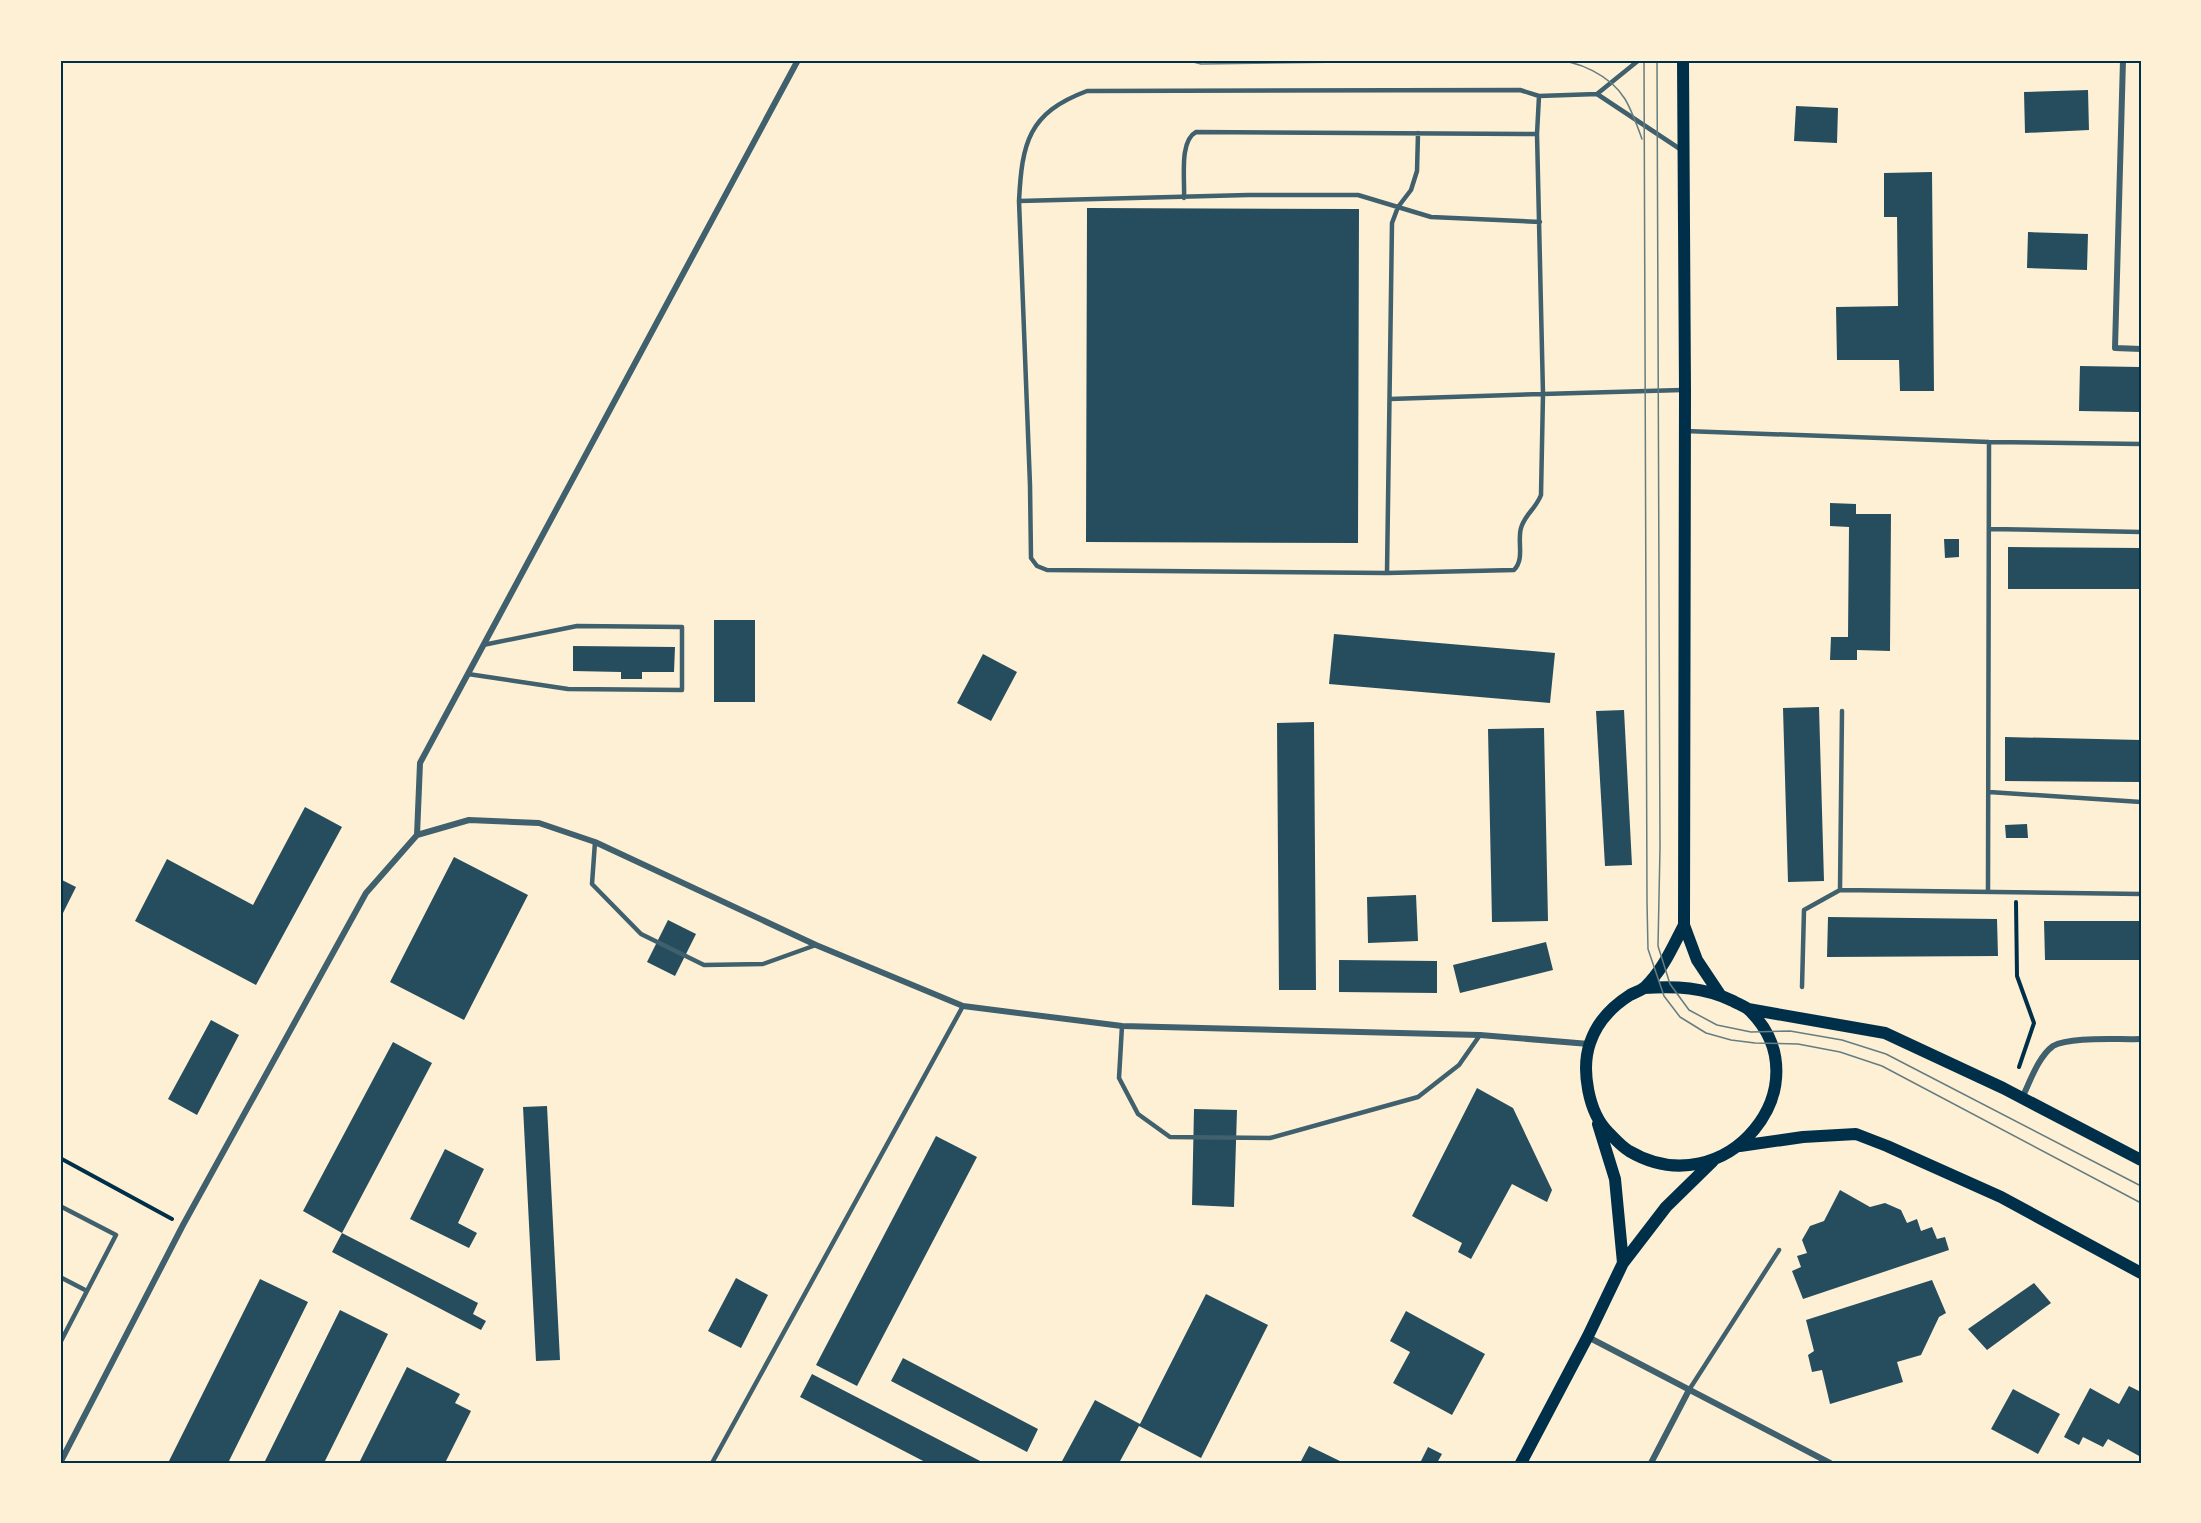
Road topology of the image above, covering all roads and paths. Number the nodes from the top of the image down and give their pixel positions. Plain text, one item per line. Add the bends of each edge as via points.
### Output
1 (798, 60) edge
2 (1639, 60) edge
3 (1683, 60) edge
4 (2123, 60) edge
5 (1598, 94) junction
6 (1539, 96) junction
7 (1418, 133) junction
8 (1537, 134) junction
9 (1684, 152) junction
10 (1184, 198) junction
11 (1019, 201) junction
12 (1398, 207) junction
13 (1540, 222) junction
14 (2141, 349) edge
15 (1685, 390) junction
16 (1543, 394) junction
17 (1390, 399) junction
18 (1685, 431) junction
19 (1989, 442) junction
20 (2141, 444) edge
21 (1990, 530) junction
22 (2141, 532) edge
23 (1388, 573) junction
24 (483, 645) junction
25 (468, 674) junction
26 (1842, 711) dead end
27 (1989, 792) junction
28 (2141, 802) edge
29 (417, 835) junction
30 (595, 842) junction
31 (1840, 890) junction
32 (1988, 891) junction
33 (2015, 893) junction
34 (2141, 894) edge
35 (1684, 925) junction
36 (816, 945) junction
37 (1802, 987) dead end
38 (1644, 988) junction
39 (1721, 996) junction
40 (963, 1006) junction
41 (1748, 1009) junction
42 (1122, 1026) junction
43 (1480, 1035) junction
44 (2141, 1040) edge
45 (1589, 1044) junction
46 (2019, 1068) dead end
47 (2021, 1098) junction
48 (1591, 1103) junction
49 (1740, 1146) junction
50 (60, 1158) edge
51 (2141, 1160) edge
52 (1713, 1161) junction
53 (60, 1206) edge
54 (183, 1225) junction
55 (1779, 1250) dead end
56 (1623, 1263) junction
57 (2141, 1273) edge
58 (60, 1277) edge
59 (87, 1291) junction
60 (62, 1333) edge
61 (1588, 1336) junction
62 (60, 1343) edge
63 (1689, 1390) junction
64 (60, 1463) edge
65 (712, 1463) edge
66 (1521, 1463) edge
67 (1651, 1463) edge
68 (1830, 1463) edge

1 - 24 street
2 - 5 lane
3 - 9 main road
4 - 14 street via 2115,348
5 - 6 lane
5 - 9 lane
6 - 8 lane
6 - 11 lane via 1520,90 1087,91 1063,100 1043,116 1031,134 1021,163
7 - 8 lane
7 - 10 lane via 1196,132 1189,135 1185,144
7 - 12 lane via 1418,171 1412,190
8 - 13 lane
9 - 15 main road
10 - 11 lane
10 - 12 lane via 1358,195
11 - 23 lane via 1031,558 1037,566 1047,570
12 - 13 lane via 1431,218
12 - 17 lane via 1392,223
13 - 16 lane
15 - 16 lane
15 - 18 main road
16 - 17 lane
16 - 23 lane via 1541,495 1520,529 1518,565 1514,570
17 - 23 lane
18 - 19 lane
18 - 35 main road
19 - 20 lane
19 - 21 lane
21 - 22 lane
21 - 27 lane
24 - 25 street
24 - 25 lane via 577,626 682,627 682,690 568,689
25 - 29 street via 420,763
26 - 31 lane
27 - 28 lane
27 - 32 lane
29 - 30 street via 481,820 539,823
29 - 54 street via 366,893
30 - 36 street
30 - 36 lane via 592,884 641,934 704,965 763,964
31 - 32 lane
31 - 37 lane via 1804,910
32 - 33 lane
33 - 34 lane
33 - 46 path via 2018,976 2034,1023
35 - 38 main road
35 - 39 main road via 1697,960
36 - 40 street
38 - 39 main road via 1673,986
38 - 45 main road via 1602,1017
39 - 41 main road
40 - 42 street
40 - 65 lane
41 - 47 main road via 1885,1033
41 - 49 main road via 1771,1039 1776,1068 1772,1098 1760,1124
42 - 43 street
42 - 43 lane via 1119,1078 1138,1114 1170,1137 1270,1138 1418,1097 1459,1065
43 - 45 street
44 - 47 street via 2069,1040 2053,1047 2041,1060
45 - 48 main road via 1586,1074
47 - 51 main road
48 - 52 main road via 1606,1130 1627,1150 1645,1159 1684,1166
48 - 56 main road via 1615,1179
49 - 52 main road
49 - 57 main road via 1856,1134 2001,1197
50 - 54 path
52 - 56 main road via 1666,1207
53 - 59 lane via 116,1235
54 - 64 street
55 - 63 lane
56 - 61 main road
58 - 59 lane
59 - 60 lane
60 - 62 lane
61 - 63 street
61 - 66 main road
63 - 67 street
63 - 68 street

